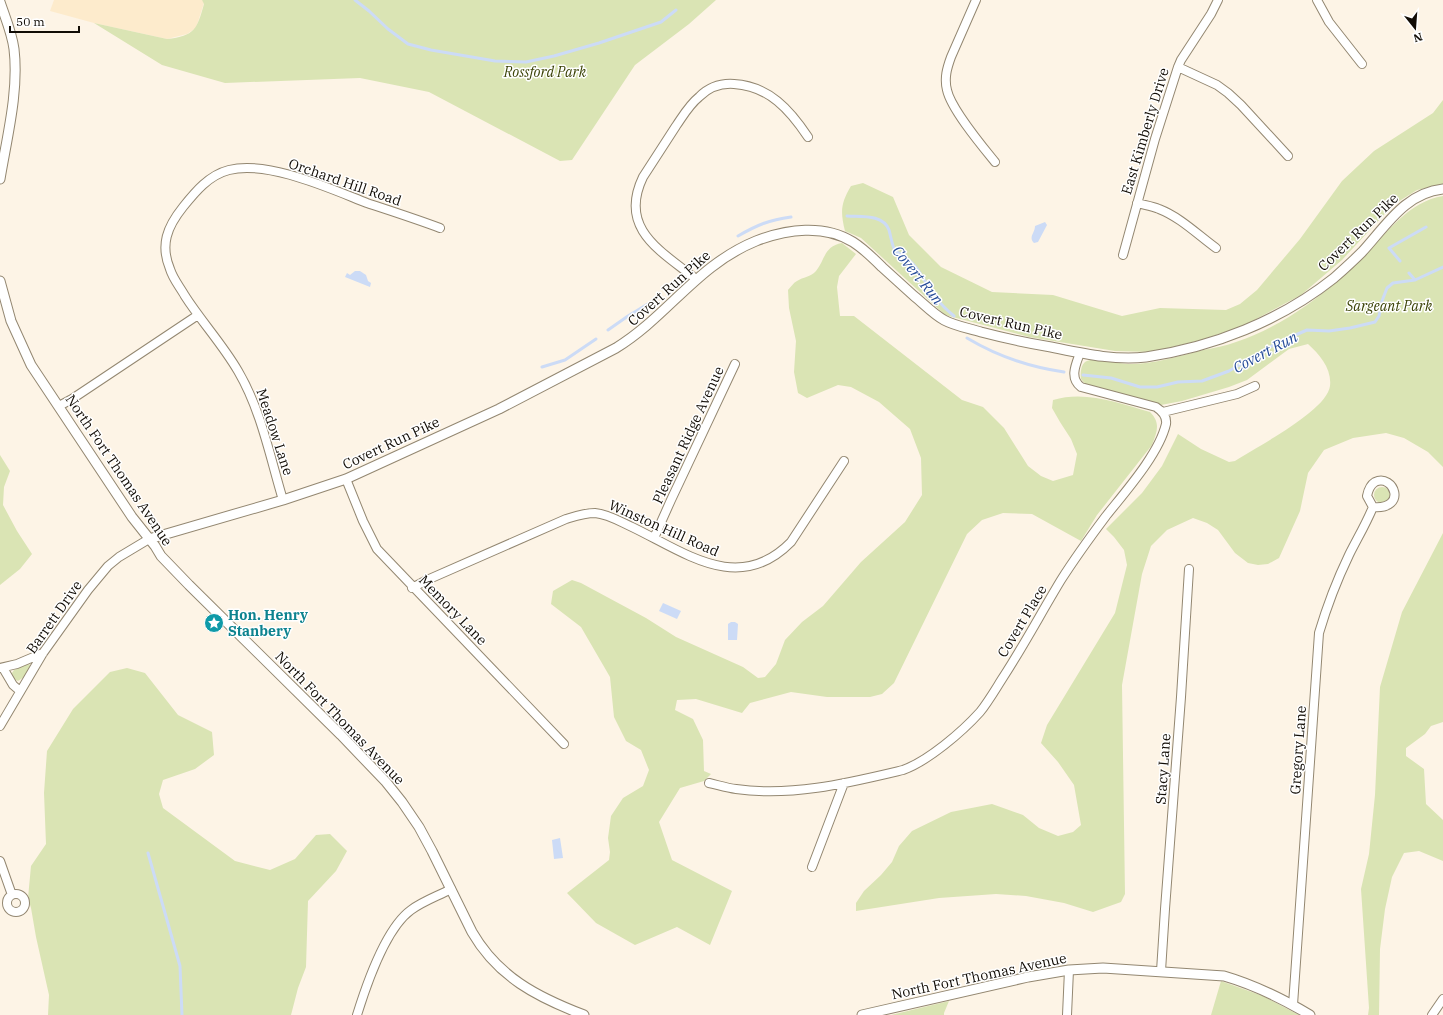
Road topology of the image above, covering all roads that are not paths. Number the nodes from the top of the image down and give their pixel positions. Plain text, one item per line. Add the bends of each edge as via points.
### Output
1 (976, 0) edge
2 (1218, 0) edge
3 (1317, 0) edge
4 (0, 2) edge
5 (1362, 64) dead end
6 (1178, 67) junction
7 (808, 137) dead end
8 (1288, 156) dead end
9 (995, 162) dead end
10 (0, 179) edge
11 (1443, 189) edge
12 (1137, 203) junction
13 (440, 228) dead end
14 (1216, 248) dead end
15 (1122, 255) dead end
16 (696, 279) junction
17 (0, 281) edge
18 (198, 315) junction
19 (1080, 353) junction
20 (736, 364) dead end
21 (1255, 386) dead end
22 (59, 406) junction
23 (1163, 412) junction
24 (844, 461) dead end
25 (346, 479) junction
26 (283, 500) junction
27 (1373, 507) dead end
28 (654, 538) junction
29 (149, 539) junction
30 (1189, 569) dead end
31 (412, 588) junction
32 (43, 653) junction
33 (1, 668) edge
34 (20, 691) junction
35 (0, 726) edge
36 (564, 744) dead end
37 (709, 783) dead end
38 (844, 783) junction
39 (0, 861) edge
40 (812, 867) dead end
41 (452, 890) junction
42 (12, 895) dead end
43 (1069, 970) junction
44 (1161, 971) junction
45 (1443, 999) edge
46 (1293, 1005) junction
47 (357, 1015) edge
48 (584, 1015) edge
49 (862, 1015) edge
50 (1067, 1015) edge
51 (1310, 1015) edge
52 (1432, 1015) edge

1 - 9 street via 947,67 946,83 950,98
2 - 6 street, East Kimberly Drive
3 - 5 street via 1329,22
4 - 10 street via 14,47 15,65 12,109
6 - 8 street via 1228,93
6 - 12 street, East Kimberly Drive
7 - 16 street via 786,108 763,91 749,85 718,84 708,89 690,106 643,177 637,189 635,212 638,223 651,244
11 - 19 street, Covert Run Pike via 1434,190 1407,204 1334,277 1289,309 1248,329 1219,340 1142,358 1116,358
12 - 14 street via 1167,212
12 - 15 street, East Kimberly Drive
13 - 18 street, Orchard Hill Road via 292,176 244,168 220,173 209,180 186,204 173,221 166,239 166,256 170,270
16 - 19 street, Covert Run Pike via 725,257 768,237 794,231 828,232 859,246 926,306 950,323 998,337
16 - 25 street, Covert Run Pike via 634,337 616,348 499,409
17 - 22 street, North Fort Thomas Avenue via 11,321 25,353
18 - 22 street
18 - 26 street, Meadow Lane via 233,363 246,387 259,419
19 - 23 street via 1074,367 1074,375 1080,387 1156,407
20 - 28 street, Pleasant Ridge Avenue
21 - 23 street via 1237,394
22 - 29 street, North Fort Thomas Avenue via 112,488
23 - 38 street, Covert Place via 1166,423 1160,440 1127,491 1092,534 1061,580 1009,669 980,712 941,747 912,766
24 - 28 street, Winston Hill Road via 797,536 782,552 764,562 737,569 717,566
25 - 26 street, Covert Run Pike
25 - 31 street, Memory Lane via 377,549
26 - 29 street, Covert Run Pike
27 - 46 street, Gregory Lane via 1335,587 1319,634
28 - 31 street, Winston Hill Road via 604,515 582,514
29 - 32 street, Barrett Drive via 108,566
29 - 41 street, North Fort Thomas Avenue via 161,556 189,585 345,738 386,782 419,827
30 - 44 street, Stacy Lane
31 - 36 street, Memory Lane
32 - 33 street
32 - 34 street, Barrett Drive
33 - 34 street
34 - 35 street, Barrett Drive
37 - 38 street, Covert Place via 735,789 791,791
38 - 40 street
39 - 42 street
41 - 47 street via 412,909 398,922 368,983
41 - 48 street, North Fort Thomas Avenue via 479,944 494,963 535,993
43 - 44 street, North Fort Thomas Avenue via 1103,968
43 - 49 street, North Fort Thomas Avenue
43 - 50 street
44 - 46 street, North Fort Thomas Avenue via 1224,976
45 - 52 street
46 - 51 street, North Fort Thomas Avenue

